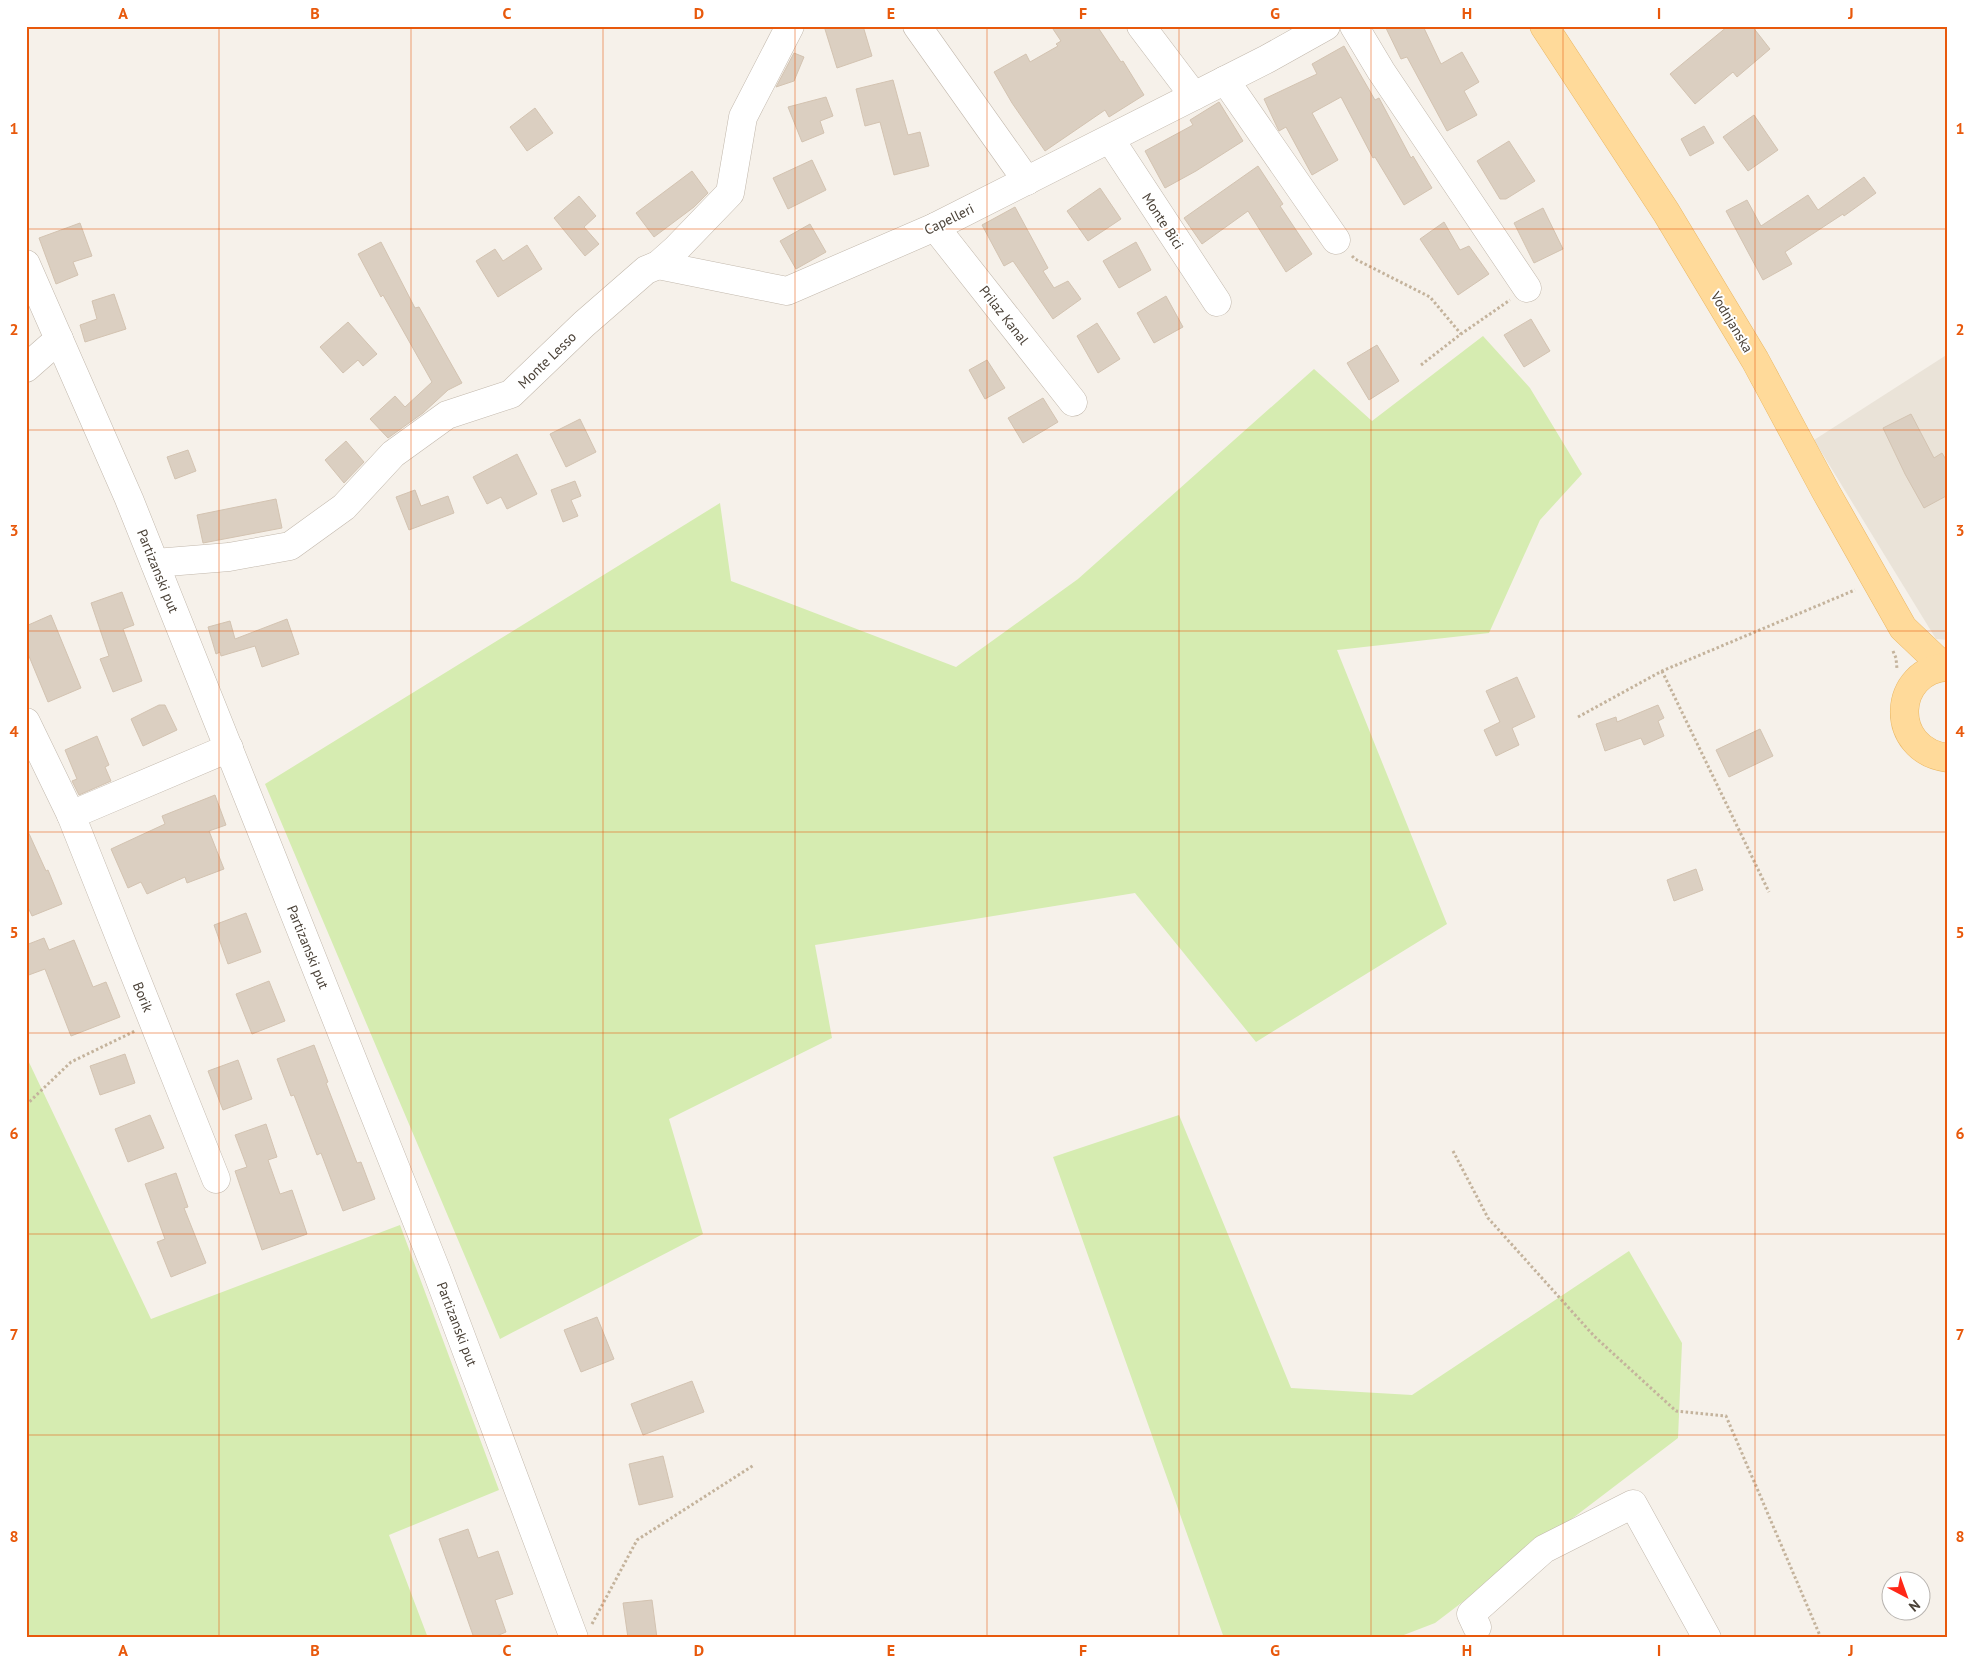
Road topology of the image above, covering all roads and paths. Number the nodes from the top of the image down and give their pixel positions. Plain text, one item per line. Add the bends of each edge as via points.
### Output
1 (790, 26) edge
2 (917, 26) edge
3 (1141, 26) edge
4 (1354, 26) edge
5 (1544, 26) edge
6 (1323, 27) edge
7 (1225, 80) junction
8 (1194, 96) junction
9 (1110, 139) junction
10 (1027, 180) junction
11 (935, 227) junction
12 (1336, 240) joint
13 (26, 264) edge
14 (658, 265) junction
15 (1527, 288) joint
16 (1217, 302) dead end
17 (1461, 334) junction
18 (59, 339) junction
19 (1421, 365) dead end
20 (26, 368) edge
21 (1074, 402) dead end
22 (155, 563) junction
23 (1876, 580) junction
24 (1903, 628) junction
25 (1946, 667) edge
26 (1662, 671) junction
27 (1912, 686) junction
28 (1578, 717) dead end
29 (27, 725) edge
30 (229, 748) junction
31 (1948, 758) edge
32 (71, 815) junction
33 (1769, 892) dead end
34 (153, 1022) junction
35 (26, 1105) edge
36 (1453, 1151) dead end
37 (216, 1179) dead end
38 (754, 1465) dead end
39 (1477, 1627) dead end
40 (582, 1634) edge
41 (1707, 1638) edge
42 (1821, 1638) edge

1 - 14 street, Monte Lesso via 743,117 730,193
2 - 10 street
3 - 8 street
4 - 15 street
5 - 23 main road, Vodnjanska via 1666,212 1746,344
6 - 7 street, Capelleri
7 - 8 street, Capelleri
7 - 12 street
8 - 9 street, Capelleri
9 - 10 street, Capelleri
9 - 16 street, Monte Bici
10 - 11 street, Capelleri
11 - 14 street, Capelleri via 787,291
11 - 21 street, Prilaz Kanal
12 - 17 path via 1355,259 1430,297
13 - 18 street, Partizanski put
14 - 22 street, Monte Lesso via 646,270 584,324 511,394 448,415 394,454 344,507 290,546 229,557
15 - 17 path
17 - 19 path
18 - 20 street
18 - 22 street, Partizanski put
22 - 30 street, Partizanski put
23 - 24 main road, Vodnjanska
23 - 26 path
24 - 25 main road, Vodnjanska
24 - 27 main road, Vodnjanska
25 - 27 main road, Vodnjanska via 1926,674
26 - 28 path
26 - 33 path
27 - 31 main road, Vodnjanska via 1904,710 1909,734 1926,752
29 - 32 street, Borik
30 - 32 street
30 - 40 street, Partizanski put
32 - 34 street, Borik
34 - 35 path via 72,1062
34 - 37 street, Borik
36 - 42 path via 1488,1218 1594,1336 1676,1411 1726,1416
38 - 40 path via 637,1540
39 - 41 street via 1471,1614 1544,1549 1633,1504

